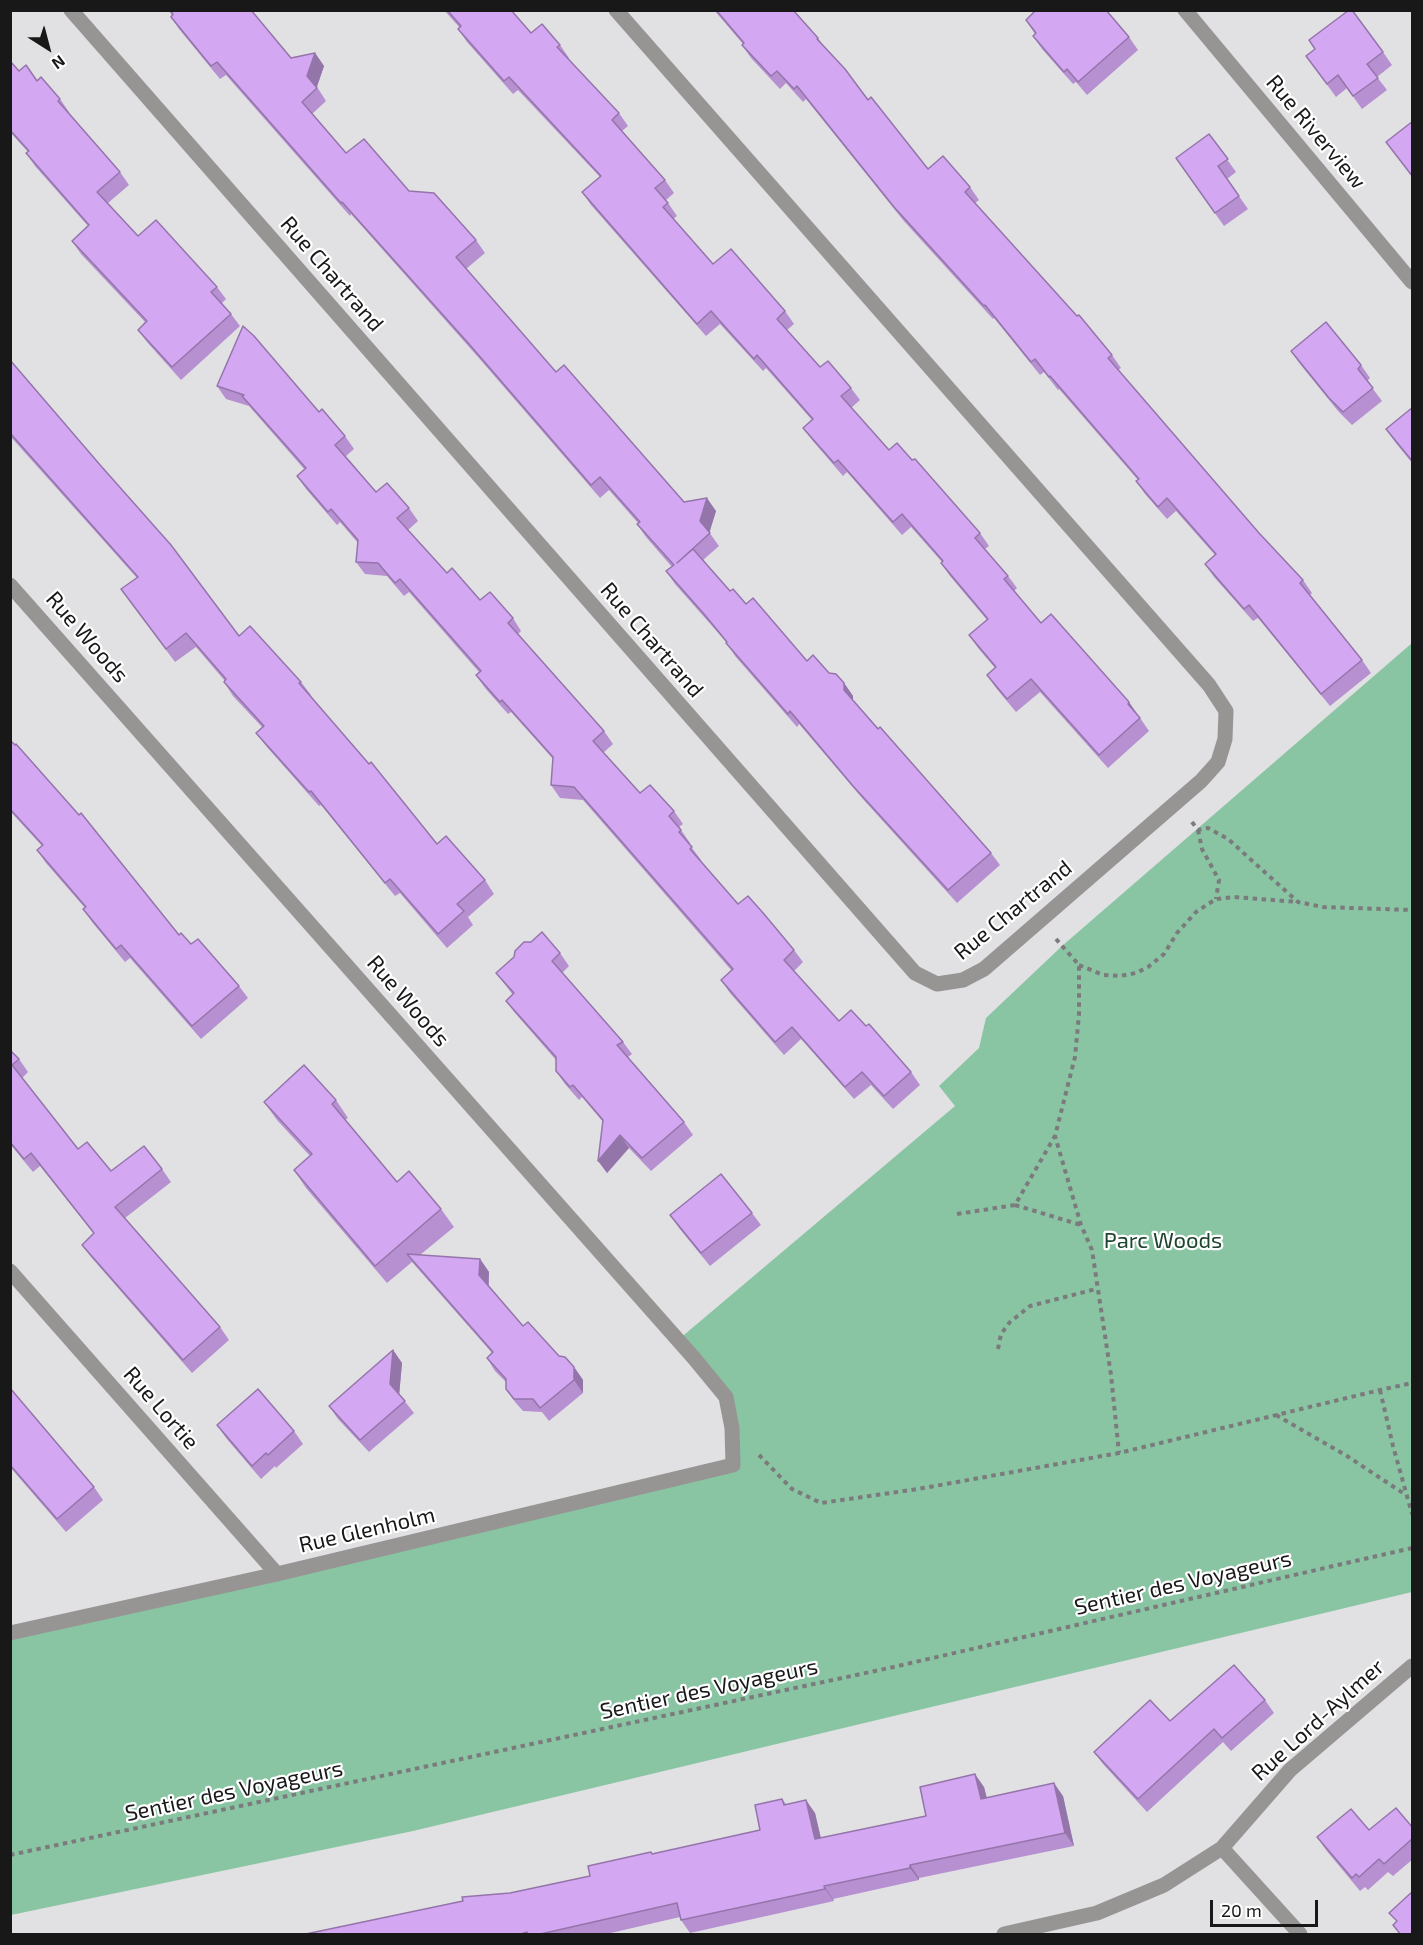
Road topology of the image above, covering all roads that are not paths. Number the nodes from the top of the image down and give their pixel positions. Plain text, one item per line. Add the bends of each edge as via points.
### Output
1 (71, 10) edge
2 (616, 10) edge
3 (1185, 10) edge
4 (1413, 282) edge
5 (10, 585) edge
6 (10, 1271) edge
7 (733, 1465) joint
8 (277, 1574) junction
9 (10, 1633) edge
10 (1413, 1666) edge
11 (1222, 1848) junction
12 (1004, 1935) edge
13 (1300, 1935) edge

1 - 2 street, Rue Chartrand via 915,973 937,984 963,980 984,969 1201,781 1218,762 1225,739 1226,711 1209,685
3 - 4 street, Rue Riverview
5 - 7 street, Rue Woods via 726,1397
6 - 8 street, Rue Lortie
7 - 8 street, Rue Glenholm
8 - 9 street, Rue Glenholm
10 - 11 street, Rue Lord-Aylmer via 1290,1770
11 - 12 street, Rue Lord-Aylmer via 1164,1886 1097,1913
11 - 13 street

